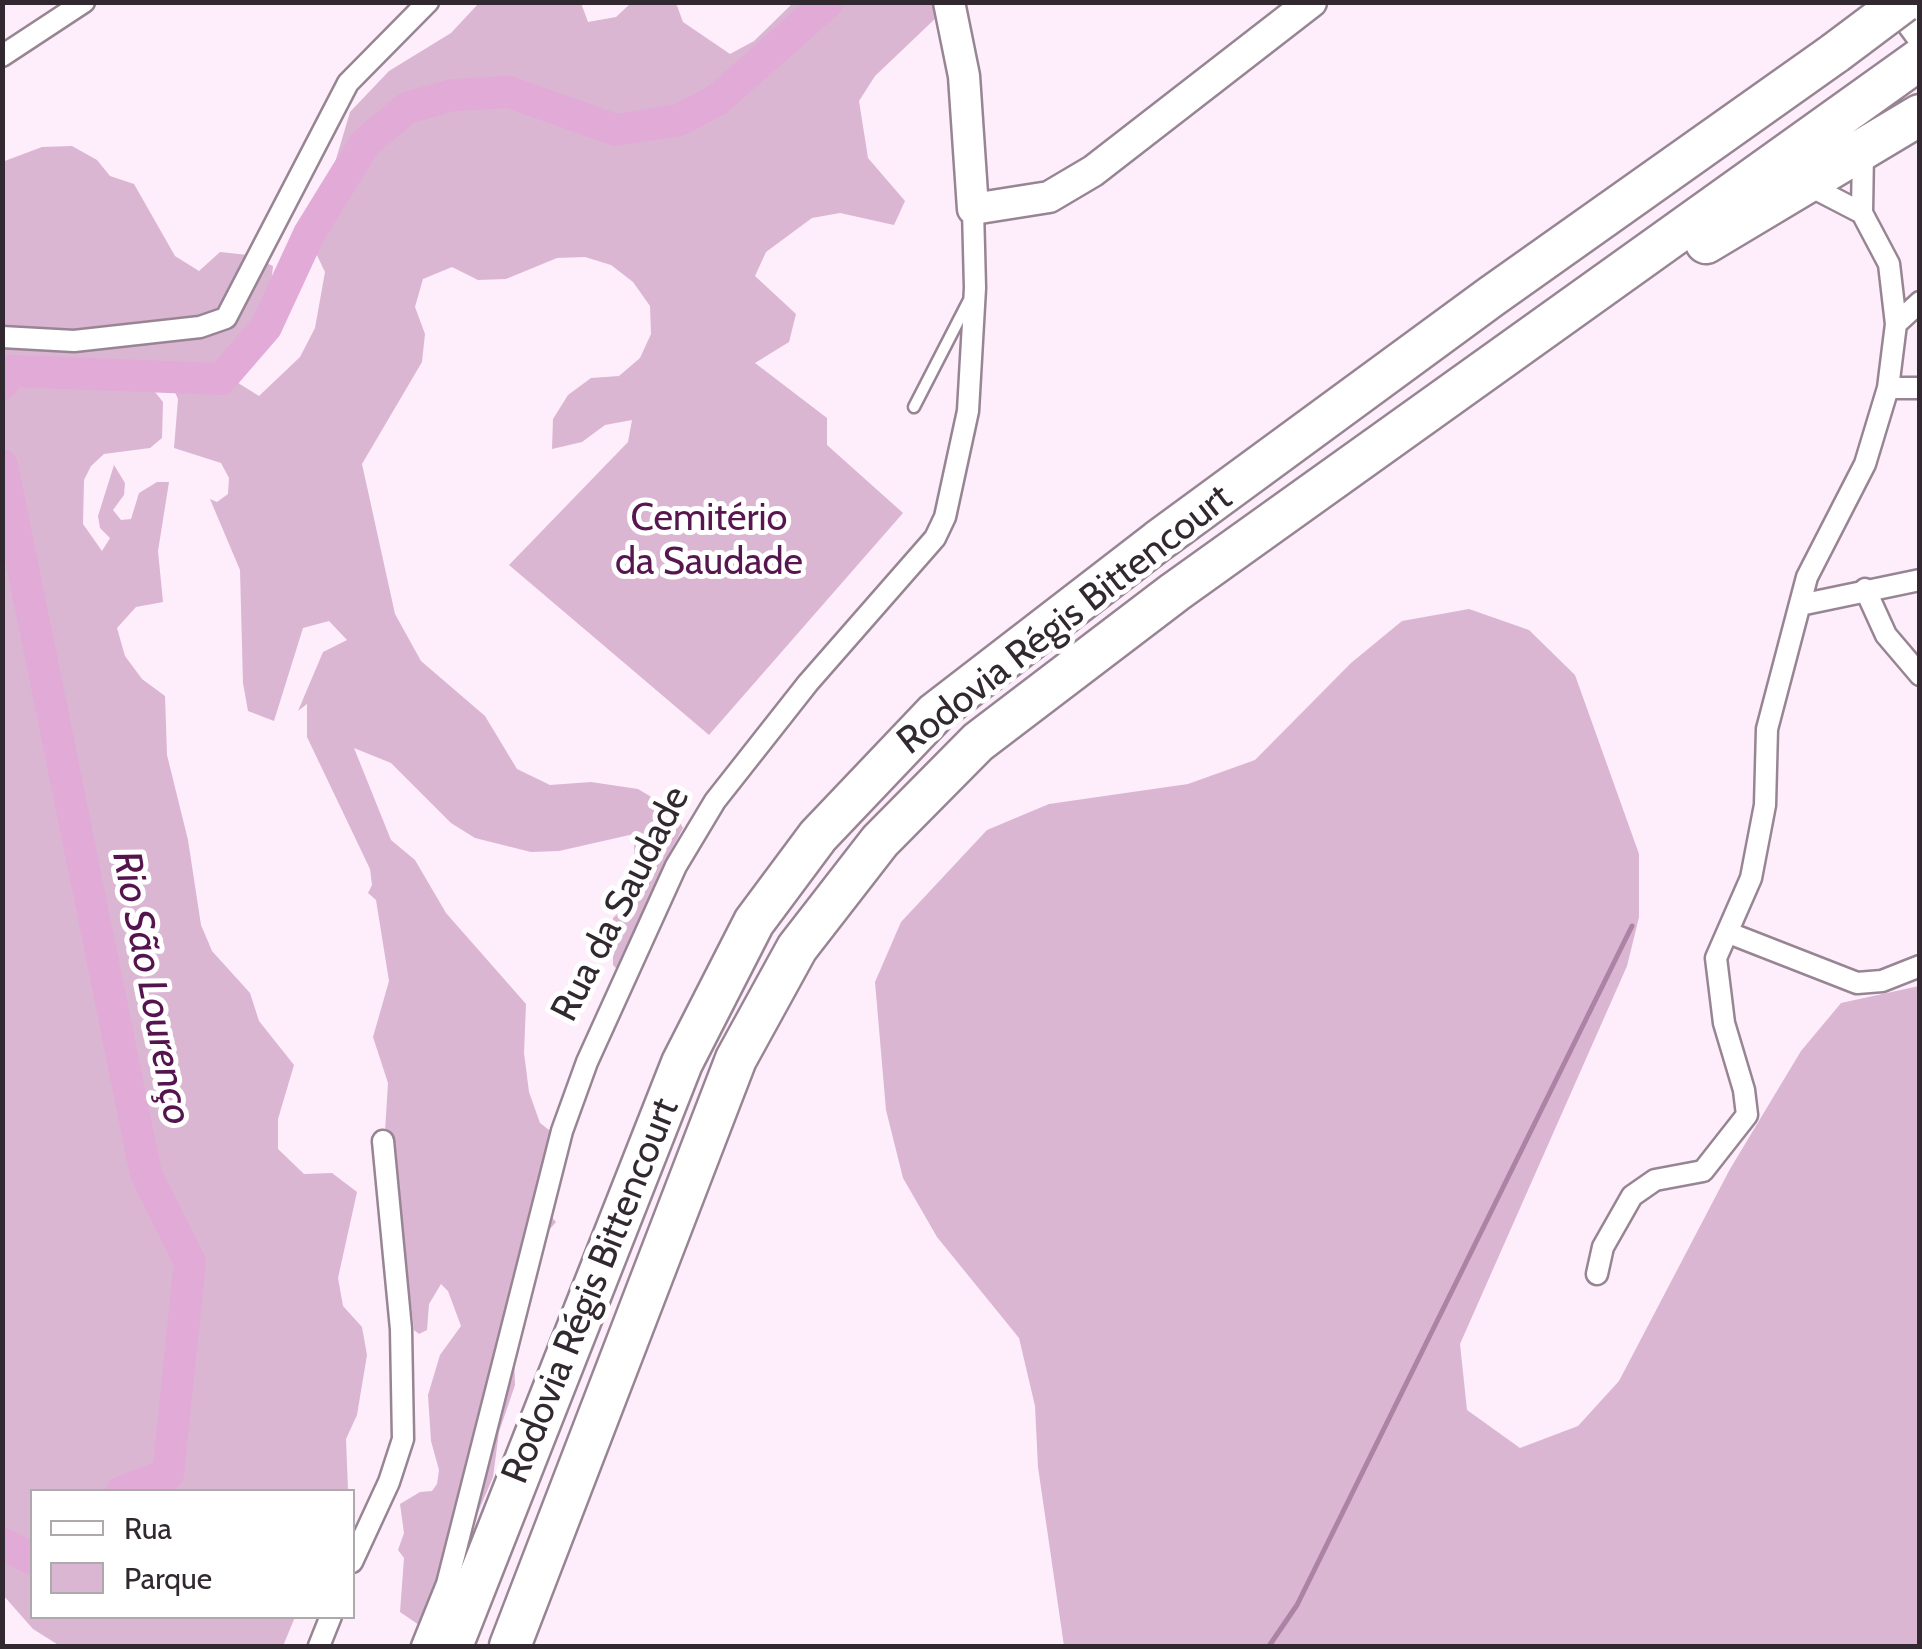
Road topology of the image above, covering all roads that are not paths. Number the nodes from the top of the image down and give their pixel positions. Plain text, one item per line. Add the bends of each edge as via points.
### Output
1 (84, 2) edge
2 (428, 2) edge
3 (949, 2) edge
4 (1310, 2) edge
5 (1900, 2) edge
6 (1920, 33) edge
7 (2, 56) edge
8 (1920, 58) edge
9 (1920, 115) edge
10 (1863, 151) junction
11 (1804, 184) junction
12 (972, 210) junction
13 (1862, 212) junction
14 (975, 288) junction
15 (1920, 302) edge
16 (1896, 324) junction
17 (2, 336) edge
18 (1467, 385) junction
19 (1888, 388) junction
20 (1920, 388) edge
21 (914, 407) dead end
22 (1920, 580) edge
23 (1866, 588) junction
24 (1800, 606) junction
25 (1920, 675) edge
26 (1729, 933) junction
27 (1920, 966) edge
28 (383, 1141) dead end
29 (1597, 1274) dead end
30 (355, 1556) edge
31 (329, 1619) edge
32 (444, 1643) edge
33 (319, 1646) edge
34 (510, 1646) edge

1 - 7 street
2 - 17 street via 348,83 226,318 200,327 74,340
3 - 12 street, Rua da Saudade via 964,76
4 - 12 street via 1093,171 1049,196
5 - 6 street
5 - 32 highway, Rodovia Régis Bittencourt, bridge via 1444,331 934,713 818,836 754,922 682,1063
8 - 18 highway, Rodovia Régis Bittencourt
9 - 10 highway
10 - 11 highway
10 - 13 street
11 - 13 street
11 - 18 highway via 1552,345
12 - 14 street, Rua da Saudade
13 - 16 street via 1889,264
14 - 21 lane
14 - 32 street, Rua da Saudade via 968,411 935,538 715,801 676,866 588,1062 562,1131 447,1584
15 - 16 street
16 - 19 street
18 - 34 highway, Rodovia Régis Bittencourt via 978,742 880,840 798,948 736,1059
19 - 20 street
19 - 24 street via 1865,464 1807,578
22 - 23 street
23 - 24 street
23 - 25 street via 1886,636
24 - 26 street via 1768,729 1765,805 1751,878
26 - 27 street via 1858,983
26 - 29 street via 1716,970 1746,1115 1702,1171 1655,1180 1632,1196 1603,1247
28 - 30 street via 401,1329 403,1439
31 - 33 street

